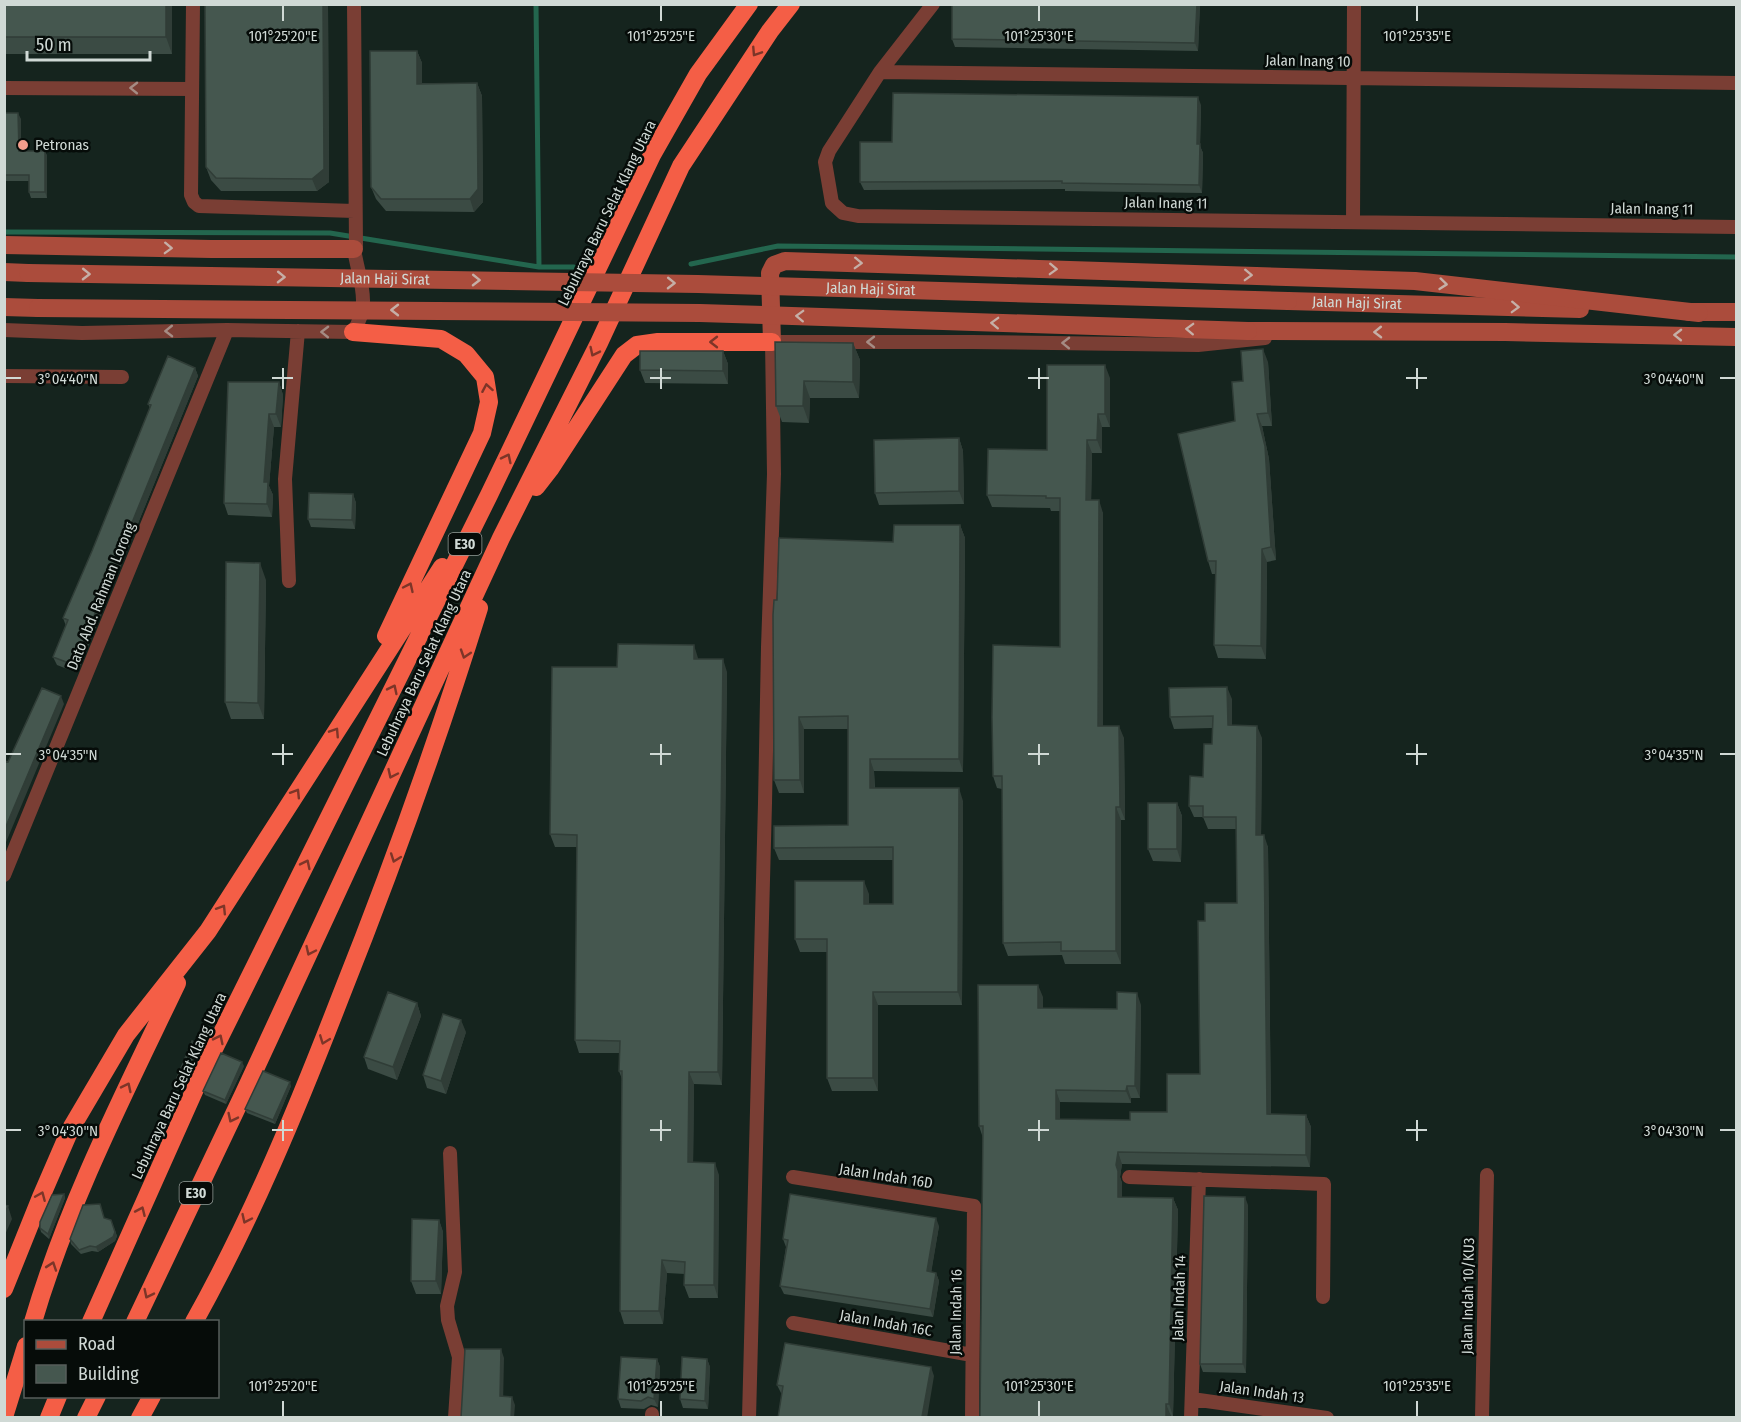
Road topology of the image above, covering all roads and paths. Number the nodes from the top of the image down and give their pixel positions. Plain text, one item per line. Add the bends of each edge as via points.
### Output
1 (193, 4) edge
2 (354, 4) edge
3 (748, 4) edge
4 (791, 4) edge
5 (933, 4) edge
6 (1354, 4) edge
7 (880, 72) junction
8 (1353, 78) junction
9 (1737, 83) edge
10 (4, 88) edge
11 (192, 89) junction
12 (354, 211) junction
13 (1353, 222) junction
14 (1737, 227) edge
15 (4, 244) edge
16 (355, 247) junction
17 (4, 272) edge
18 (4, 307) edge
19 (1737, 312) edge
20 (1699, 313) junction
21 (4, 330) edge
22 (227, 330) junction
23 (298, 331) junction
24 (1339, 331) junction
25 (352, 332) junction
26 (1737, 337) edge
27 (772, 342) junction
28 (4, 376) edge
29 (122, 377) dead end
30 (489, 495) junction
31 (512, 518) junction
32 (501, 538) junction
33 (289, 581) dead end
34 (357, 697) junction
35 (4, 875) edge
36 (190, 957) junction
37 (450, 1153) dead end
38 (1487, 1175) dead end
39 (793, 1178) dead end
40 (1129, 1178) dead end
41 (1199, 1179) junction
42 (974, 1206) joint
43 (4, 1289) edge
44 (1323, 1297) dead end
45 (34, 1320) edge
46 (93, 1320) edge
47 (136, 1320) edge
48 (195, 1320) edge
49 (793, 1323) dead end
50 (24, 1352) edge
51 (972, 1355) junction
52 (57, 1398) edge
53 (96, 1398) edge
54 (151, 1398) edge
55 (1192, 1399) junction
56 (4, 1417) edge
57 (49, 1418) edge
58 (86, 1418) edge
59 (140, 1418) edge
60 (455, 1418) edge
61 (749, 1418) edge
62 (972, 1418) edge
63 (1191, 1418) edge
64 (1327, 1418) edge
65 (1482, 1418) edge

1 - 11 street
2 - 12 street
30 -> 3 highway, Lebuhraya Baru Selat Klang Utara / E30 via 652,155 698,74
4 -> 31 highway, Lebuhraya Baru Selat Klang Utara / E30 via 681,166
5 - 7 street, Jalan Inang 11
6 - 8 street
7 - 8 street, Jalan Inang 10
7 - 13 street, Jalan Inang 11 via 825,162 832,203 843,213
8 - 9 street, Jalan Inang 10
8 - 13 street
11 -> 10 street
11 - 12 street via 191,195 199,206
12 - 16 street
13 - 14 street, Jalan Inang 11
15 -> 16 main road via 211,249
16 - 25 street via 363,303 361,320
17 -> 20 main road, Jalan Haji Sirat, bridge via 698,284
24 -> 18 main road, Jalan Haji Sirat, bridge via 700,313
19 - 20 main road, Jalan Haji Sirat
27 -> 20 main road via 770,273 774,265 786,261 1415,281
22 -> 21 street
22 - 23 street
22 - 35 street, Dato Abd. Rahman Lorong
25 -> 23 street
23 - 33 street via 285,479
26 -> 24 main road, Jalan Haji Sirat
24 -> 27 street via 1198,345
34 -> 25 highway via 482,433 489,402 485,377 466,354 441,339
27 -> 31 highway via 637,345 624,355 550,469
27 - 61 street via 774,474
28 - 29 street
30 - 34 highway
46 -> 30 highway, Lebuhraya Baru Selat Klang Utara / E30 via 203,1071
31 - 32 highway, Lebuhraya Baru Selat Klang Utara / E30
32 -> 47 highway, Lebuhraya Baru Selat Klang Utara / E30
32 -> 48 highway via 443,721 372,918 294,1117
36 -> 34 highway
43 -> 36 highway via 70,1130 126,1035
45 -> 36 highway via 100,1141
37 - 60 street via 455,1272 447,1306 459,1357
38 - 65 street, Jalan Indah 10/KU3
39 - 42 street, Jalan Indah 16D
40 - 41 street
41 - 44 street via 1324,1184
41 - 55 street, Jalan Indah 14
42 - 51 street, Jalan Indah 16
49 - 51 street, Jalan Indah 16C
50 - 56 highway
51 - 62 street, Jalan Indah 16
52 - 57 highway
53 - 58 highway
54 - 59 highway
55 - 63 street, Jalan Indah 14
55 - 64 street, Jalan Indah 13

